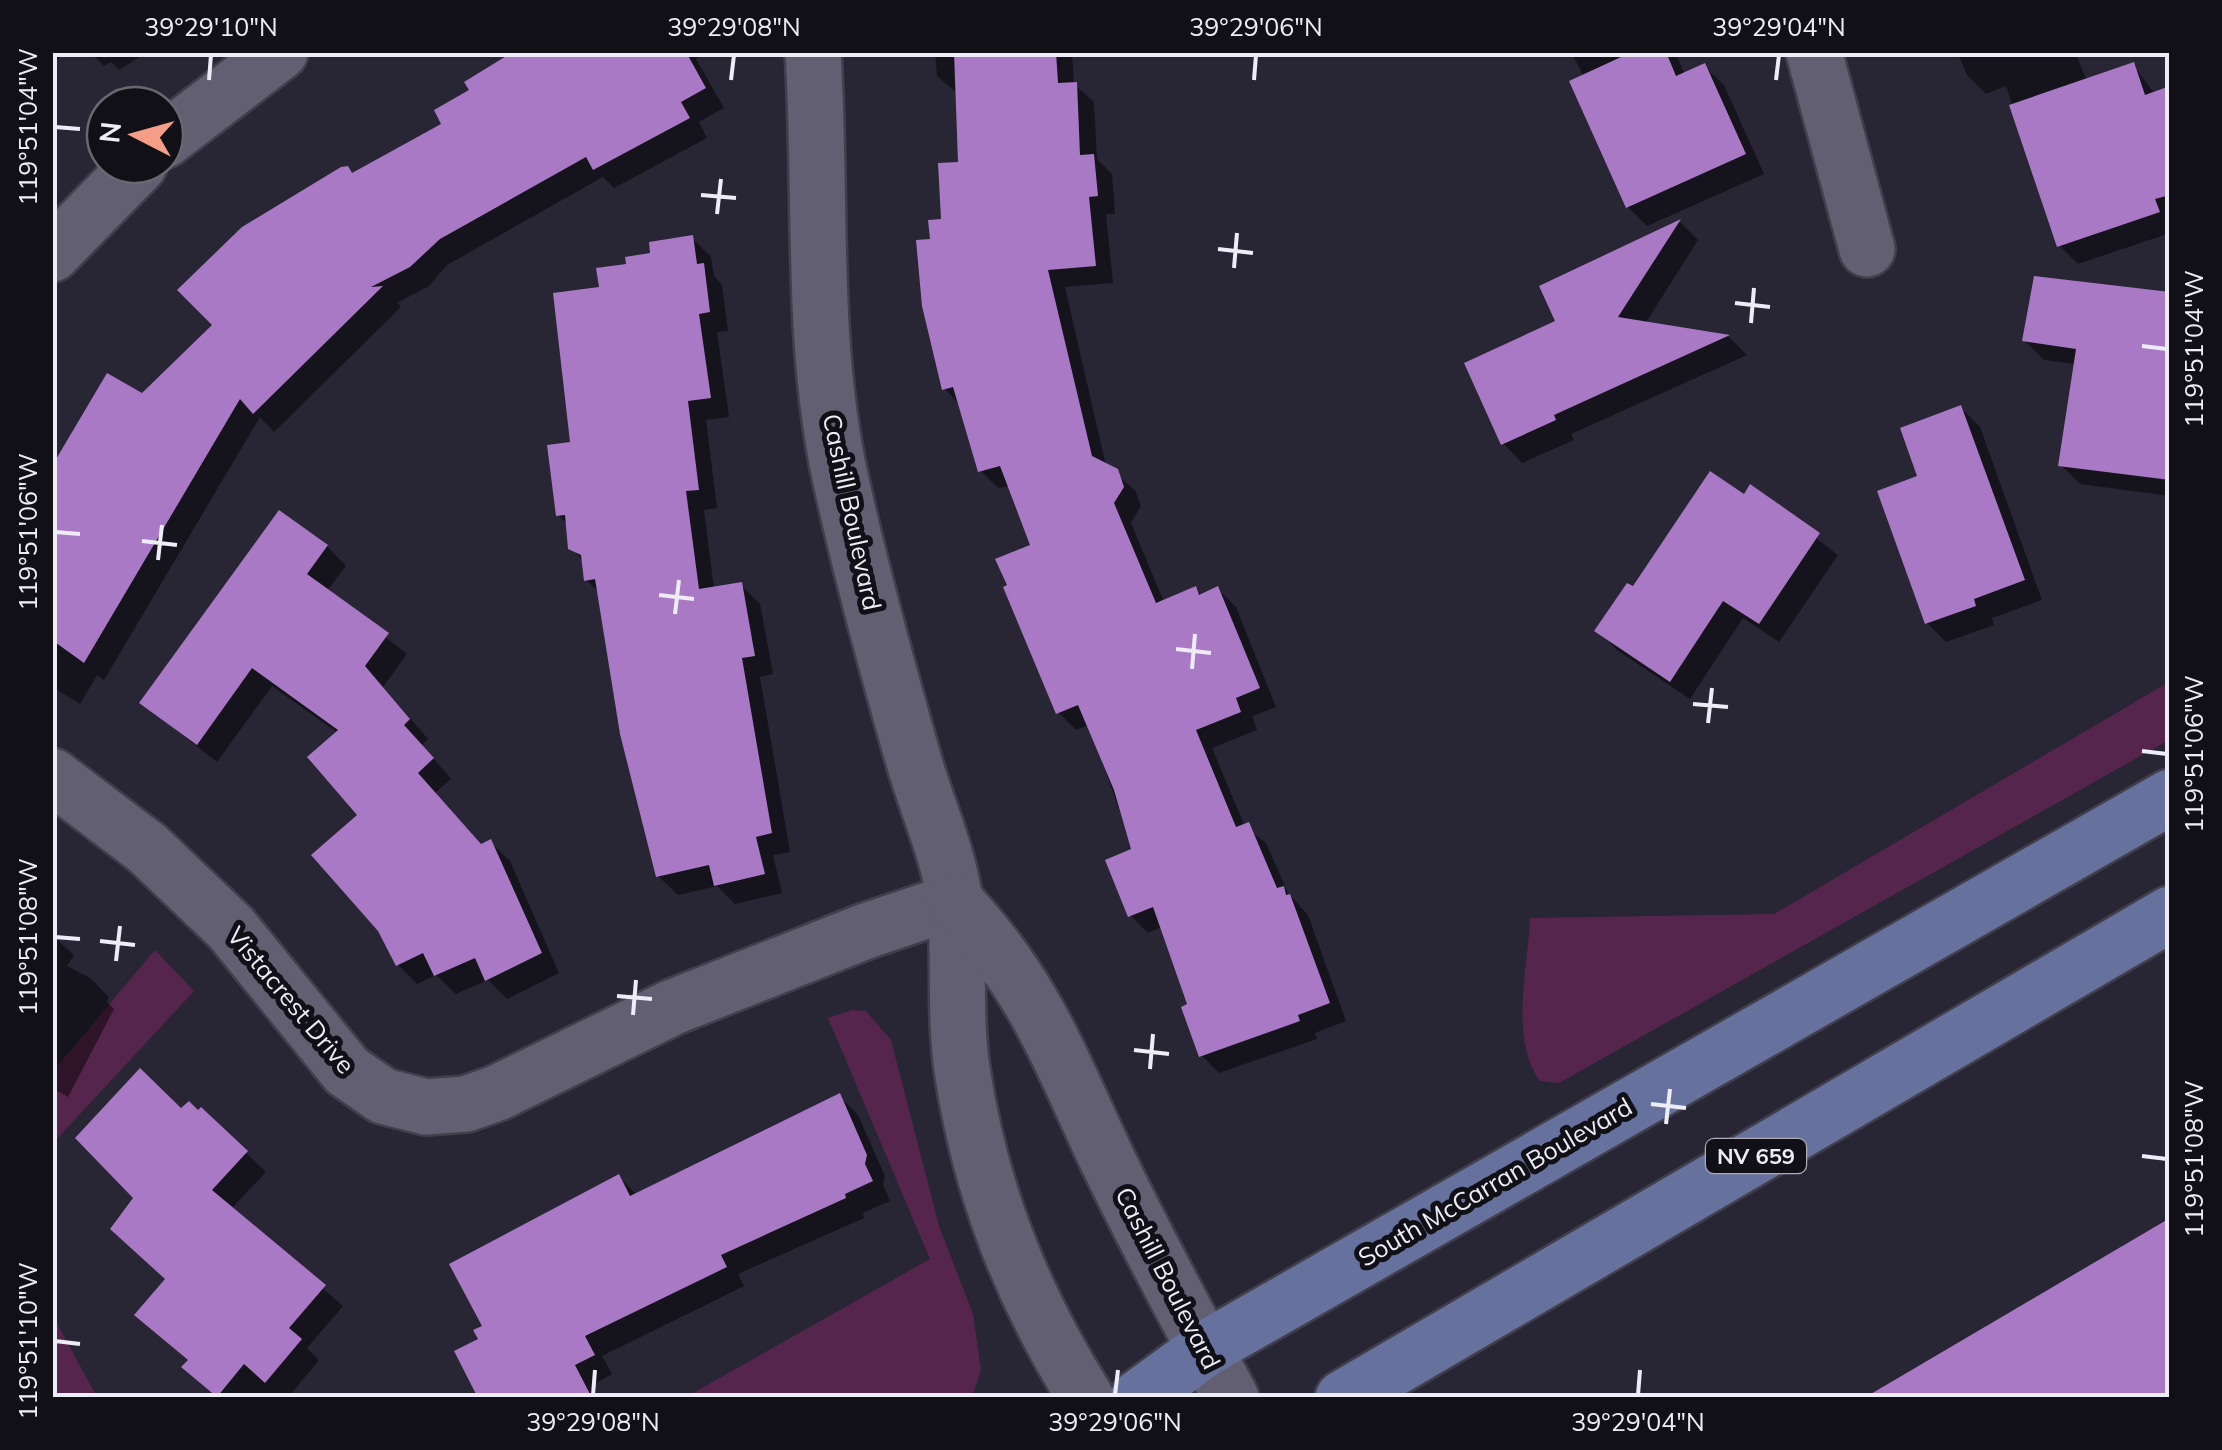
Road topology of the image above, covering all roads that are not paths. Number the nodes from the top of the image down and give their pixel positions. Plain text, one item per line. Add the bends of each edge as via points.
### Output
1 (280, 52) edge
2 (813, 52) edge
3 (1814, 52) edge
4 (185, 125) edge
5 (119, 185) edge
6 (1867, 249) dead end
7 (52, 254) edge
8 (52, 776) edge
9 (2170, 797) edge
10 (955, 901) junction
11 (2170, 914) edge
12 (1205, 1350) junction
13 (1086, 1398) edge
14 (1138, 1398) edge
15 (1230, 1398) edge
16 (1343, 1398) edge

1 - 4 street
2 - 10 street, Cashill Boulevard via 830,418 884,657
3 - 6 street
5 - 7 street
8 - 10 street, Vistacrest Drive via 147,848 232,928 347,1070 383,1096 426,1107 497,1093 673,1007
9 - 12 main road, South McCarran Boulevard
10 - 12 street, Cashill Boulevard via 1028,991
10 - 13 street, Cashill Boulevard via 962,1069 985,1177 1008,1254
11 - 16 main road, NV 659
12 - 14 main road, South McCarran Boulevard
12 - 15 street, Cashill Boulevard

